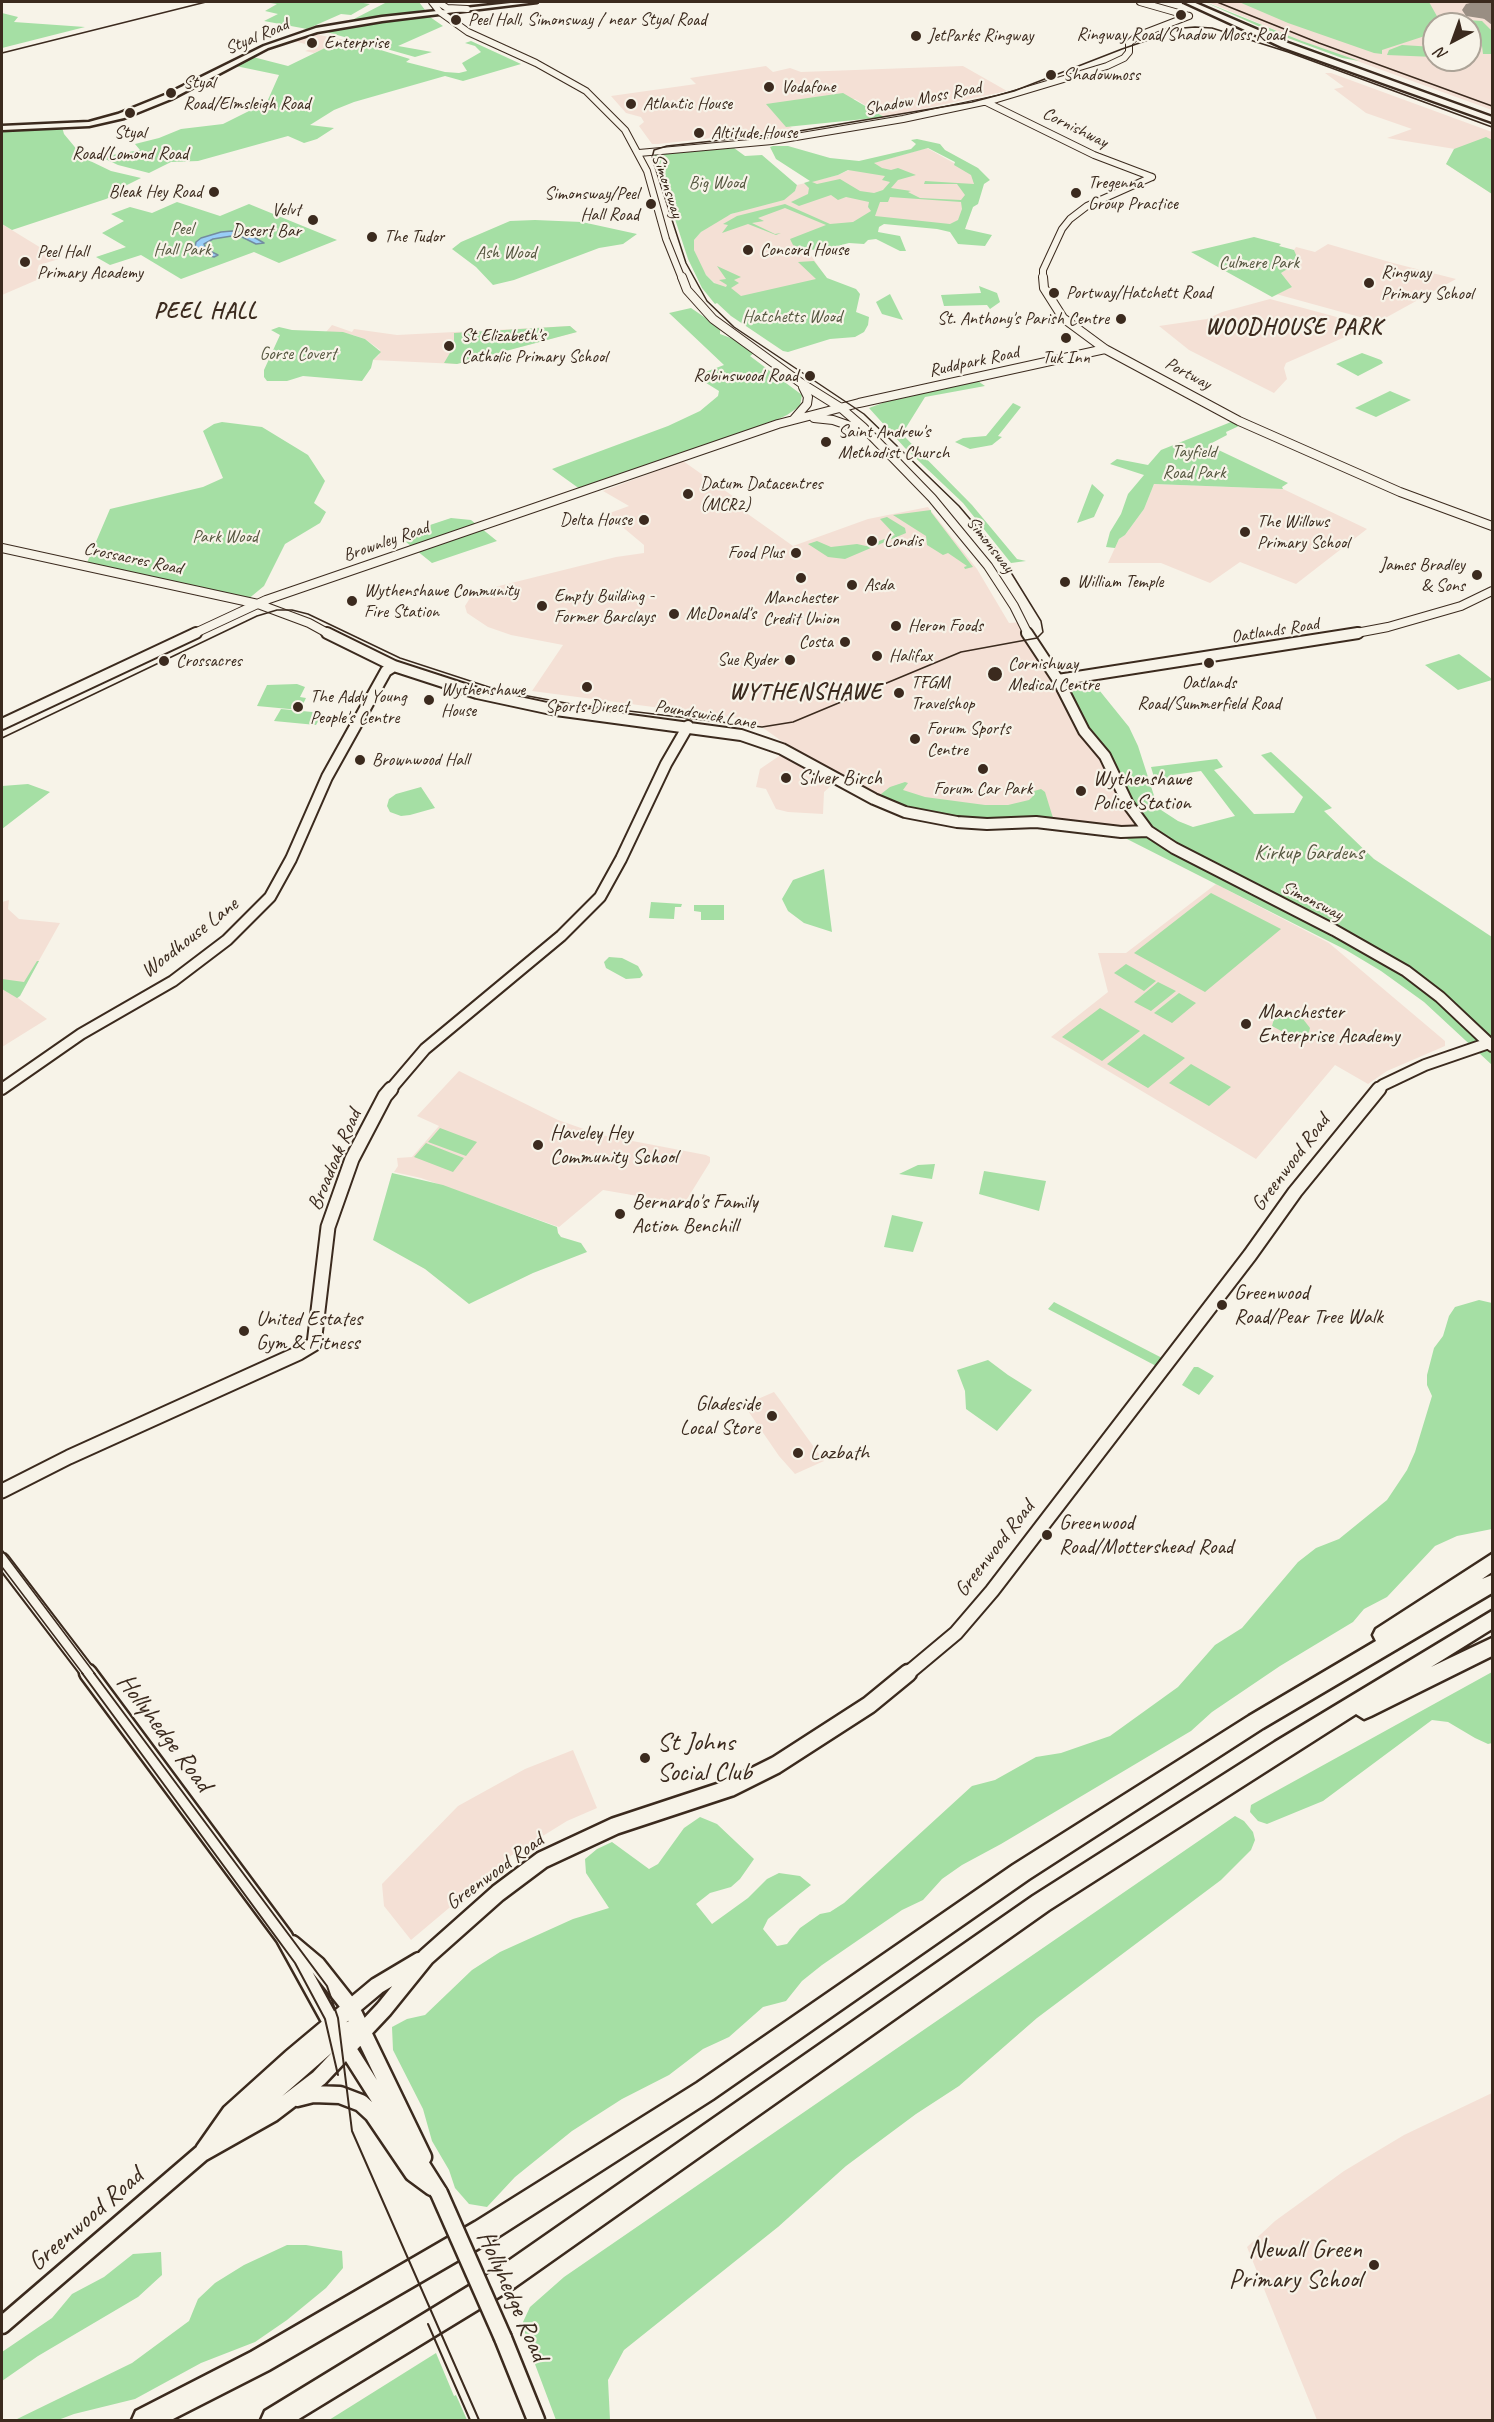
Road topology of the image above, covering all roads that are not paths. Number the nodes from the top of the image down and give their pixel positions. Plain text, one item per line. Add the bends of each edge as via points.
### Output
1 (432, 2) edge
2 (438, 2) edge
3 (534, 2) edge
4 (1140, 2) edge
5 (1188, 2) edge
6 (1198, 2) edge
7 (467, 9) junction
8 (440, 12) junction
9 (1348, 66) junction
10 (986, 102) junction
11 (1492, 118) edge
12 (2, 128) edge
13 (639, 153) junction
14 (1152, 177) joint
15 (1106, 349) junction
16 (804, 386) junction
17 (840, 408) junction
18 (831, 410) junction
19 (793, 420) junction
20 (856, 428) junction
21 (871, 437) junction
22 (1492, 526) edge
23 (2, 548) edge
24 (1492, 591) edge
25 (258, 604) junction
26 (394, 666) junction
27 (1058, 680) junction
28 (2, 724) edge
29 (688, 726) junction
30 (1148, 831) junction
31 (1491, 1044) edge
32 (2, 1089) edge
33 (2, 1491) edge
34 (2, 1560) edge
35 (1492, 1562) edge
36 (1492, 1583) edge
37 (1492, 1619) edge
38 (1492, 1647) edge
39 (1256, 1722) junction
40 (1282, 1749) junction
41 (284, 1937) junction
42 (426, 1957) junction
43 (351, 2008) junction
44 (363, 2032) junction
45 (340, 2036) junction
46 (293, 2099) junction
47 (202, 2153) junction
48 (439, 2193) junction
49 (2, 2325) edge
50 (145, 2421) edge
51 (274, 2421) edge
52 (536, 2421) edge

1 - 8 street, Simonsway
2 - 7 street via 447,8
3 - 7 main road, Styal Road
4 - 10 street, Shadow Moss Road via 1189,16 1137,36 1129,43 1124,58 1107,66
5 - 9 highway via 1259,34
6 - 9 highway
7 - 8 main road, Styal Road
8 - 12 main road, Styal Road via 342,24 284,40 159,101 103,121
8 - 13 street, Simonsway via 468,32 586,91 625,130
9 - 11 highway
10 - 13 street, Shadow Moss Road via 772,141
10 - 14 street, Cornishway via 1100,158
13 - 16 street, Simonsway via 687,290 713,319
14 - 15 street, Portway via 1093,203 1070,219 1056,239 1043,270 1044,288 1062,317
15 - 17 street, Ruddpark Road
15 - 22 street, Portway via 1281,441
16 - 17 street, Simonsway
16 - 18 street, Simonsway via 832,406
16 - 19 street via 807,404
17 - 18 street, Ruddpark Road
17 - 21 street, Simonsway
18 - 19 street, Ruddpark Road
18 - 20 street, Simonsway
19 - 20 street via 828,418
19 - 25 street, Brownley Road
20 - 21 street, Simonsway
21 - 27 street, Simonsway via 932,498 988,566
23 - 25 street, Crossacres Road
24 - 27 street, Oatlands Road via 1463,605 1388,627
25 - 26 street, Poundswick Lane via 309,623
25 - 28 street, Brownley Road
26 - 29 street, Poundswick Lane via 456,688 528,705
26 - 32 street, Woodhouse Lane via 386,671 327,777 270,897 227,940 173,981 81,1035
27 - 30 street, Simonsway via 1084,731 1105,756 1128,804
29 - 30 street, Poundswick Lane via 741,735 782,749 905,812 957,822 1036,822 1121,832
29 - 33 street, Broadoak Road via 600,897 561,936 425,1049 385,1096 351,1159 328,1227 314,1344 69,1456
30 - 31 street, Simonsway via 1406,971
31 - 42 street, Greenwood Road via 1425,1065 1383,1085 1371,1098 992,1591 956,1633 924,1661 869,1705 776,1765 730,1788 615,1826 542,1860
34 - 41 street, Hollyhedge Road
35 - 39 highway
36 - 39 highway
37 - 40 highway
38 - 40 highway
39 - 50 highway via 1021,1872 705,2091 494,2224 260,2361
40 - 51 highway via 1041,1903 506,2278
41 - 43 street, Hollyhedge Road via 316,1965
41 - 45 street, Hollyhedge Road
42 - 43 street, Greenwood Road via 377,1986
42 - 44 street, Greenwood Road
43 - 44 street, Hollyhedge Road
43 - 45 street, Greenwood Road
44 - 45 street, Greenwood Road
44 - 48 street, Hollyhedge Road
45 - 46 street, Greenwood Road via 323,2074
45 - 47 street
45 - 48 street, Hollyhedge Road
46 - 47 street, Greenwood Road
46 - 48 street via 313,2094 340,2095 361,2103 373,2114 413,2173
47 - 49 street, Greenwood Road
48 - 52 street, Hollyhedge Road, bridge

